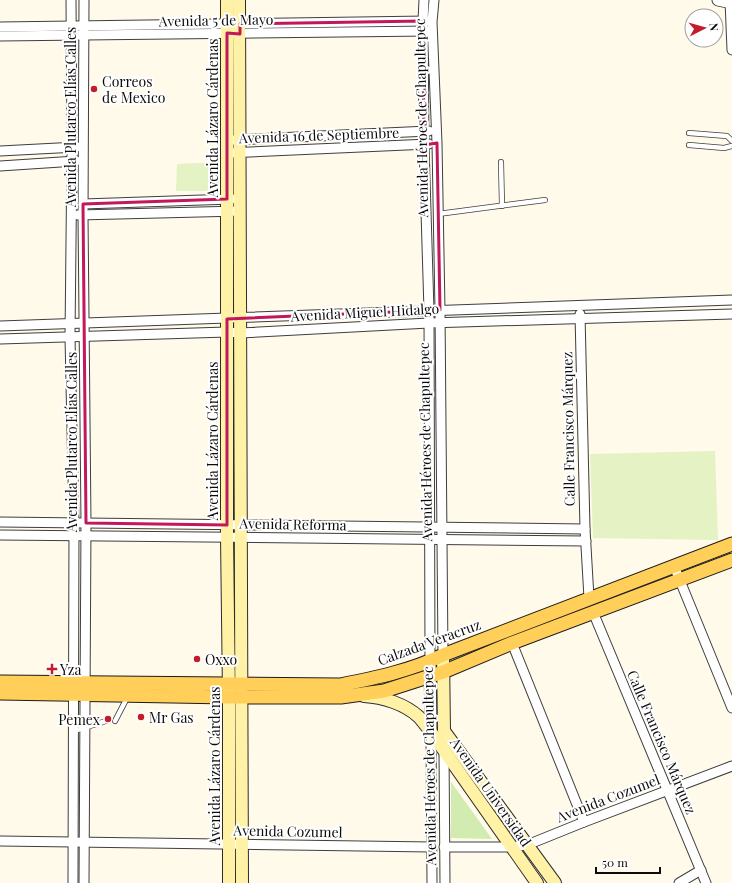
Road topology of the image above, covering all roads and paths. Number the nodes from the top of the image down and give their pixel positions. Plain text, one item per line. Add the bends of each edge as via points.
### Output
1 (71, 0) edge
2 (84, 0) edge
3 (227, 0) edge
4 (240, 0) edge
5 (424, 0) edge
6 (434, 0) edge
7 (718, 0) edge
8 (731, 2) edge
9 (423, 21) junction
10 (84, 25) junction
11 (71, 26) junction
12 (433, 26) junction
13 (0, 27) edge
14 (227, 28) junction
15 (240, 29) junction
16 (423, 31) junction
17 (71, 35) junction
18 (84, 35) junction
19 (0, 36) edge
20 (732, 50) edge
21 (424, 131) junction
22 (436, 132) junction
23 (690, 133) dead end
24 (732, 141) edge
25 (436, 143) junction
26 (689, 144) dead end
27 (424, 145) junction
28 (84, 146) junction
29 (240, 146) junction
30 (732, 146) edge
31 (227, 147) junction
32 (72, 148) junction
33 (0, 152) edge
34 (72, 161) junction
35 (84, 161) junction
36 (501, 162) dead end
37 (0, 166) edge
38 (227, 198) junction
39 (545, 200) dead end
40 (83, 204) junction
41 (240, 205) junction
42 (502, 206) junction
43 (227, 211) junction
44 (426, 214) junction
45 (438, 214) junction
46 (71, 215) junction
47 (83, 215) junction
48 (732, 300) edge
49 (580, 306) junction
50 (440, 310) junction
51 (429, 311) junction
52 (732, 314) edge
53 (240, 318) junction
54 (580, 318) junction
55 (227, 319) junction
56 (85, 323) junction
57 (429, 323) junction
58 (439, 323) junction
59 (70, 324) junction
60 (4, 326) edge
61 (227, 332) junction
62 (240, 333) junction
63 (70, 337) junction
64 (84, 337) junction
65 (4, 339) edge
66 (0, 522) edge
67 (74, 523) junction
68 (86, 523) junction
69 (227, 525) junction
70 (431, 527) junction
71 (441, 527) junction
72 (585, 529) junction
73 (241, 531) junction
74 (0, 535) edge
75 (73, 536) junction
76 (85, 536) junction
77 (227, 537) junction
78 (430, 539) junction
79 (442, 539) junction
80 (586, 541) junction
81 (732, 544) edge
82 (732, 560) edge
83 (674, 566) junction
84 (680, 580) junction
85 (589, 598) junction
86 (594, 612) junction
87 (512, 643) junction
88 (443, 655) junction
89 (430, 661) junction
90 (443, 672) junction
91 (430, 676) junction
92 (0, 682) edge
93 (79, 688) junction
94 (235, 690) junction
95 (0, 693) edge
96 (129, 695) junction
97 (353, 695) junction
98 (732, 708) edge
99 (106, 721) dead end
100 (115, 721) dead end
101 (84, 727) junction
102 (444, 730) junction
103 (74, 731) junction
104 (431, 732) junction
105 (444, 751) junction
106 (732, 766) edge
107 (667, 790) junction
108 (584, 822) junction
109 (0, 841) edge
110 (74, 842) junction
111 (84, 842) junction
112 (229, 844) junction
113 (241, 845) junction
114 (444, 846) junction
115 (527, 846) junction
116 (432, 847) junction
117 (511, 847) junction
118 (700, 870) junction
119 (73, 883) edge
120 (84, 883) edge
121 (229, 883) edge
122 (242, 883) edge
123 (432, 883) edge
124 (445, 883) edge
125 (537, 883) edge
126 (555, 883) edge
127 (679, 883) edge
128 (706, 883) edge

1 - 11 street, Avenida Plutarco Elías Calles
2 - 10 street, Avenida Plutarco Elías Calles
3 - 14 main road, Avenida Lázaro Cárdenas
4 - 15 main road, Avenida Lázaro Cárdenas
5 - 9 street, Avenida Héroes de Chapultepec
6 - 12 street, Avenida Héroes de Chapultepec
7 - 8 street
8 - 20 street
9 - 12 street, Avenida 5 de Mayo
9 - 15 street, Avenida 5 de Mayo
9 - 16 street, Avenida Héroes de Chapultepec
10 - 11 street, Avenida 5 de Mayo
10 - 14 street, Avenida 5 de Mayo
10 - 18 street, Avenida Plutarco Elías Calles
11 - 13 street, Avenida 5 de Mayo
11 - 17 street, Avenida Plutarco Elías Calles
12 - 16 street, Avenida 5 de Mayo
12 - 22 street, Avenida Héroes de Chapultepec
14 - 15 street, Avenida 5 de Mayo
14 - 18 street, Avenida 5 de Mayo
14 - 31 main road, Avenida Lázaro Cárdenas
15 - 16 street, Avenida 5 de Mayo
15 - 29 main road, Avenida Lázaro Cárdenas
16 - 21 street, Avenida Héroes de Chapultepec
17 - 18 street, Avenida 5 de Mayo
17 - 19 street, Avenida 5 de Mayo
17 - 32 street, Avenida Plutarco Elías Calles
18 - 28 street, Avenida Plutarco Elías Calles
21 - 22 street, Avenida 16 de Septiembre
21 - 27 street, Avenida Héroes de Chapultepec
21 - 29 street, Avenida 16 de Septiembre
22 - 25 street, Avenida Héroes de Chapultepec
23 - 24 lane via 727,136
25 - 27 street, Avenida 16 de Septiembre
25 - 45 street, Avenida Héroes de Chapultepec
26 - 30 lane via 724,148
27 - 29 street, Avenida 16 de Septiembre
27 - 44 street, Avenida Héroes de Chapultepec
28 - 32 street
28 - 35 street, Avenida Plutarco Elías Calles
29 - 31 street, Avenida 16 de Septiembre
29 - 41 main road, Avenida Lázaro Cárdenas
31 - 38 main road, Avenida Lázaro Cárdenas
32 - 33 street
32 - 34 street, Avenida Plutarco Elías Calles
34 - 35 street
34 - 37 street
34 - 46 street, Avenida Plutarco Elías Calles
35 - 40 street, Avenida Plutarco Elías Calles
36 - 42 lane
38 - 40 street
38 - 41 street
38 - 43 main road, Avenida Lázaro Cárdenas
39 - 42 lane
40 - 47 street, Avenida Plutarco Elías Calles
41 - 43 street
41 - 53 main road, Avenida Lázaro Cárdenas
42 - 45 lane
43 - 47 street
43 - 55 main road, Avenida Lázaro Cárdenas
44 - 45 street
44 - 51 street, Avenida Héroes de Chapultepec
45 - 50 street, Avenida Héroes de Chapultepec
46 - 47 street
46 - 59 street, Avenida Plutarco Elías Calles
47 - 56 street, Avenida Plutarco Elías Calles
48 - 49 street, Avenida Miguel Hidalgo
49 - 50 street, Avenida Miguel Hidalgo
49 - 54 street, Calle Francisco Márquez
50 - 51 street, Avenida Miguel Hidalgo
50 - 58 street, Avenida Héroes de Chapultepec
51 - 53 street, Avenida Miguel Hidalgo
51 - 57 street, Avenida Héroes de Chapultepec
52 - 54 street, Avenida Miguel Hidalgo
53 - 55 street, Avenida Miguel Hidalgo
53 - 62 main road, Avenida Lázaro Cárdenas
54 - 58 street, Avenida Miguel Hidalgo
54 - 72 street, Calle Francisco Márquez
55 - 56 street, Avenida Miguel Hidalgo
55 - 61 main road, Avenida Lázaro Cárdenas
56 - 59 street, Avenida Miguel Hidalgo
56 - 64 street, Avenida Plutarco Elías Calles
57 - 58 street, Avenida Miguel Hidalgo
57 - 62 street, Avenida Miguel Hidalgo
57 - 70 street, Avenida Héroes de Chapultepec
58 - 71 street, Avenida Héroes de Chapultepec
59 - 60 street, Avenida Miguel Hidalgo
59 - 63 street, Avenida Plutarco Elías Calles
60 - 65 street
61 - 62 street, Avenida Miguel Hidalgo
61 - 64 street, Avenida Miguel Hidalgo
61 - 69 main road, Avenida Lázaro Cárdenas
62 - 73 main road, Avenida Lázaro Cárdenas
63 - 64 street, Avenida Miguel Hidalgo
63 - 65 street, Avenida Miguel Hidalgo
63 - 67 street, Avenida Plutarco Elías Calles
64 - 68 street, Avenida Plutarco Elías Calles
66 - 67 street, Avenida Reforma
67 - 68 street, Avenida Reforma
67 - 75 street, Avenida Plutarco Elías Calles
68 - 69 street, Avenida Reforma
68 - 76 street, Avenida Plutarco Elías Calles
69 - 73 street, Avenida Reforma
69 - 77 main road, Avenida Lázaro Cárdenas
70 - 71 street, Avenida Reforma
70 - 73 street, Avenida Reforma
70 - 78 street, Avenida Héroes de Chapultepec
71 - 72 street, Avenida Reforma
71 - 79 street, Avenida Héroes de Chapultepec
72 - 80 street, Calle Francisco Márquez
73 - 77 street, Avenida Reforma
73 - 78 street, Avenida Reforma
73 - 94 main road, Avenida Lázaro Cárdenas
74 - 75 street, Avenida Reforma
75 - 76 street, Avenida Reforma
75 - 93 street, Avenida Plutarco Elías Calles
76 - 77 street, Avenida Reforma
76 - 93 street, Avenida Plutarco Elías Calles
77 - 94 main road, Avenida Lázaro Cárdenas
78 - 79 street, Avenida Reforma
78 - 89 street, Avenida Héroes de Chapultepec
79 - 80 street, Avenida Reforma
79 - 88 street, Avenida Héroes de Chapultepec
80 - 85 street, Calle Francisco Márquez
81 - 83 main road, Calzada Veracruz
82 - 84 main road, Calzada Veracruz
83 - 84 street
83 - 85 main road, Calzada Veracruz
84 - 86 main road, Calzada Veracruz
84 - 98 street
85 - 88 main road, Calzada Veracruz
86 - 87 main road, Calzada Veracruz
86 - 107 street, Calle Francisco Márquez
87 - 90 main road, Calzada Veracruz
87 - 108 street
88 - 89 main road, Calzada Veracruz
88 - 90 main road, Avenida Héroes de Chapultepec
89 - 91 street, Avenida Héroes de Chapultepec
89 - 94 main road, Calzada Veracruz via 388,675 340,685
90 - 91 main road, Calzada Veracruz
90 - 102 main road, Avenida Héroes de Chapultepec
91 - 97 main road, Calzada Veracruz via 384,691
91 - 104 street, Avenida Héroes de Chapultepec
92 - 93 main road, Calzada Veracruz
93 - 94 main road, Calzada Veracruz
93 - 95 main road, Calzada Veracruz
93 - 96 main road, Calzada Veracruz
93 - 101 street, Avenida Plutarco Elías Calles
93 - 103 street, Avenida Plutarco Elías Calles
94 - 96 main road, Calzada Veracruz
94 - 97 main road, Calzada Veracruz via 340,697
94 - 112 main road, Avenida Lázaro Cárdenas
94 - 113 main road, Avenida Lázaro Cárdenas
96 - 100 lane
97 - 104 main road, Avenida Universidad via 374,697 405,707
99 - 101 lane
101 - 103 lane
101 - 111 street, Avenida Plutarco Elías Calles
102 - 105 street, Avenida Héroes de Chapultepec
102 - 115 main road, Avenida Universidad
103 - 110 street, Avenida Plutarco Elías Calles
104 - 105 main road, Avenida Universidad
104 - 116 street, Avenida Héroes de Chapultepec
105 - 114 street, Avenida Héroes de Chapultepec
105 - 117 main road, Avenida Universidad
106 - 107 street, Avenida Cozumel
107 - 108 street, Avenida Cozumel
107 - 118 street, Calle Francisco Márquez
108 - 115 street, Avenida Cozumel
109 - 110 street, Avenida Cozumel
110 - 111 street, Avenida Cozumel
110 - 119 street, Avenida Plutarco Elías Calles
111 - 112 street, Avenida Cozumel
111 - 120 street, Avenida Plutarco Elías Calles
112 - 113 street, Avenida Cozumel
112 - 121 main road, Avenida Lázaro Cárdenas
113 - 116 street, Avenida Cozumel
113 - 122 main road, Avenida Lázaro Cárdenas
114 - 117 street, Avenida Cozumel
114 - 124 street, Avenida Héroes de Chapultepec
115 - 117 street, Avenida Cozumel
115 - 126 main road, Avenida Universidad
116 - 123 street, Avenida Héroes de Chapultepec
117 - 125 main road, Avenida Universidad
118 - 127 street
118 - 128 street, Calle Francisco Márquez

